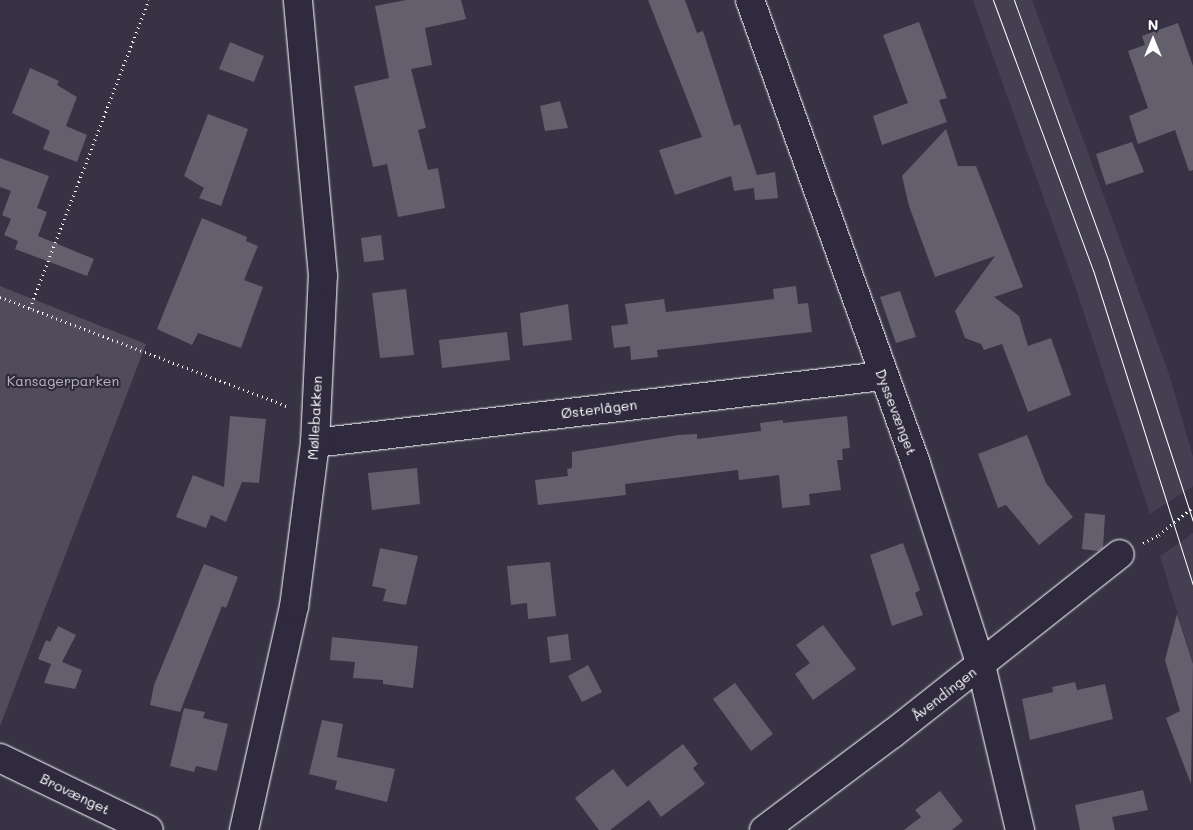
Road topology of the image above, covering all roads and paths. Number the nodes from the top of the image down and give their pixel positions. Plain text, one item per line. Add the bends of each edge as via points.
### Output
1 (149, 0) edge
2 (298, 0) edge
3 (750, 0) edge
4 (0, 297) edge
5 (30, 308) junction
6 (882, 376) junction
7 (316, 430) junction
8 (1193, 507) edge
9 (1120, 554) joint
10 (981, 665) junction
11 (0, 758) edge
12 (149, 830) edge
13 (244, 830) edge
14 (764, 830) edge
15 (1020, 830) edge

1 - 5 path
2 - 7 street, Møllebakken via 323,276
3 - 6 street, Dyssevænget
4 - 5 path
5 - 7 path
6 - 7 street, Østerlågen
6 - 10 street, Dyssevænget via 916,464
7 - 13 street, Møllebakken via 294,607
8 - 9 path via 1159,535
9 - 10 street, Åvendingen
10 - 14 street, Åvendingen
10 - 15 street, Dyssevænget
11 - 12 street, Brovænget

